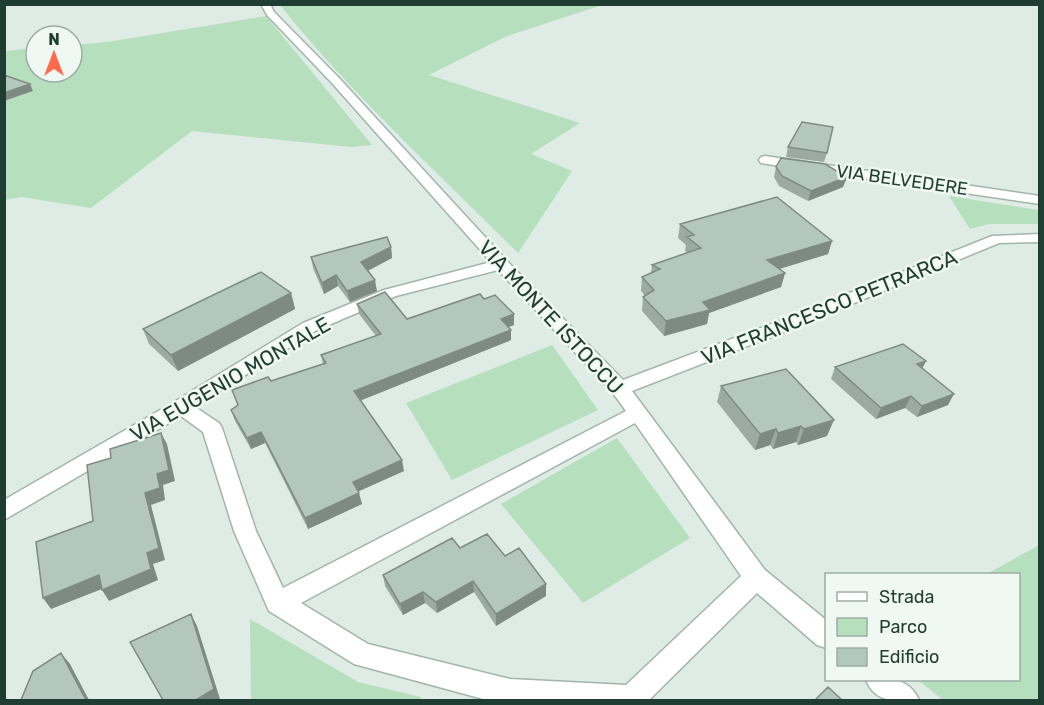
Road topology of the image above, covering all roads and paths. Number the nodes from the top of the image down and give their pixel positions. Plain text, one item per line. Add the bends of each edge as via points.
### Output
1 (265, 4) edge
2 (765, 160) dead end
3 (1040, 200) edge
4 (1040, 238) edge
5 (501, 264) junction
6 (620, 388) junction
7 (181, 407) junction
8 (638, 413) junction
9 (4, 511) edge
10 (756, 578) junction
11 (278, 603) junction
12 (825, 635) edge
13 (880, 681) edge
14 (905, 700) edge

1 - 5 street, VIA MONTE ISTOCCU
2 - 3 street, VIA BELVEDERE
4 - 6 street, VIA FRANCESCO PETRARCA via 997,239
5 - 6 street, VIA MONTE ISTOCCU
5 - 7 street, VIA EUGENIO MONTALE via 390,293 309,327
6 - 8 street, VIA MONTE ISTOCCU
7 - 9 street, VIA EUGENIO MONTALE
7 - 11 street via 212,428 245,531
8 - 10 street, VIA MONTE ISTOCCU
8 - 11 street
10 - 11 street via 631,699 510,693 363,655
10 - 12 street, VIA MONTE ISTOCCU
13 - 14 street

